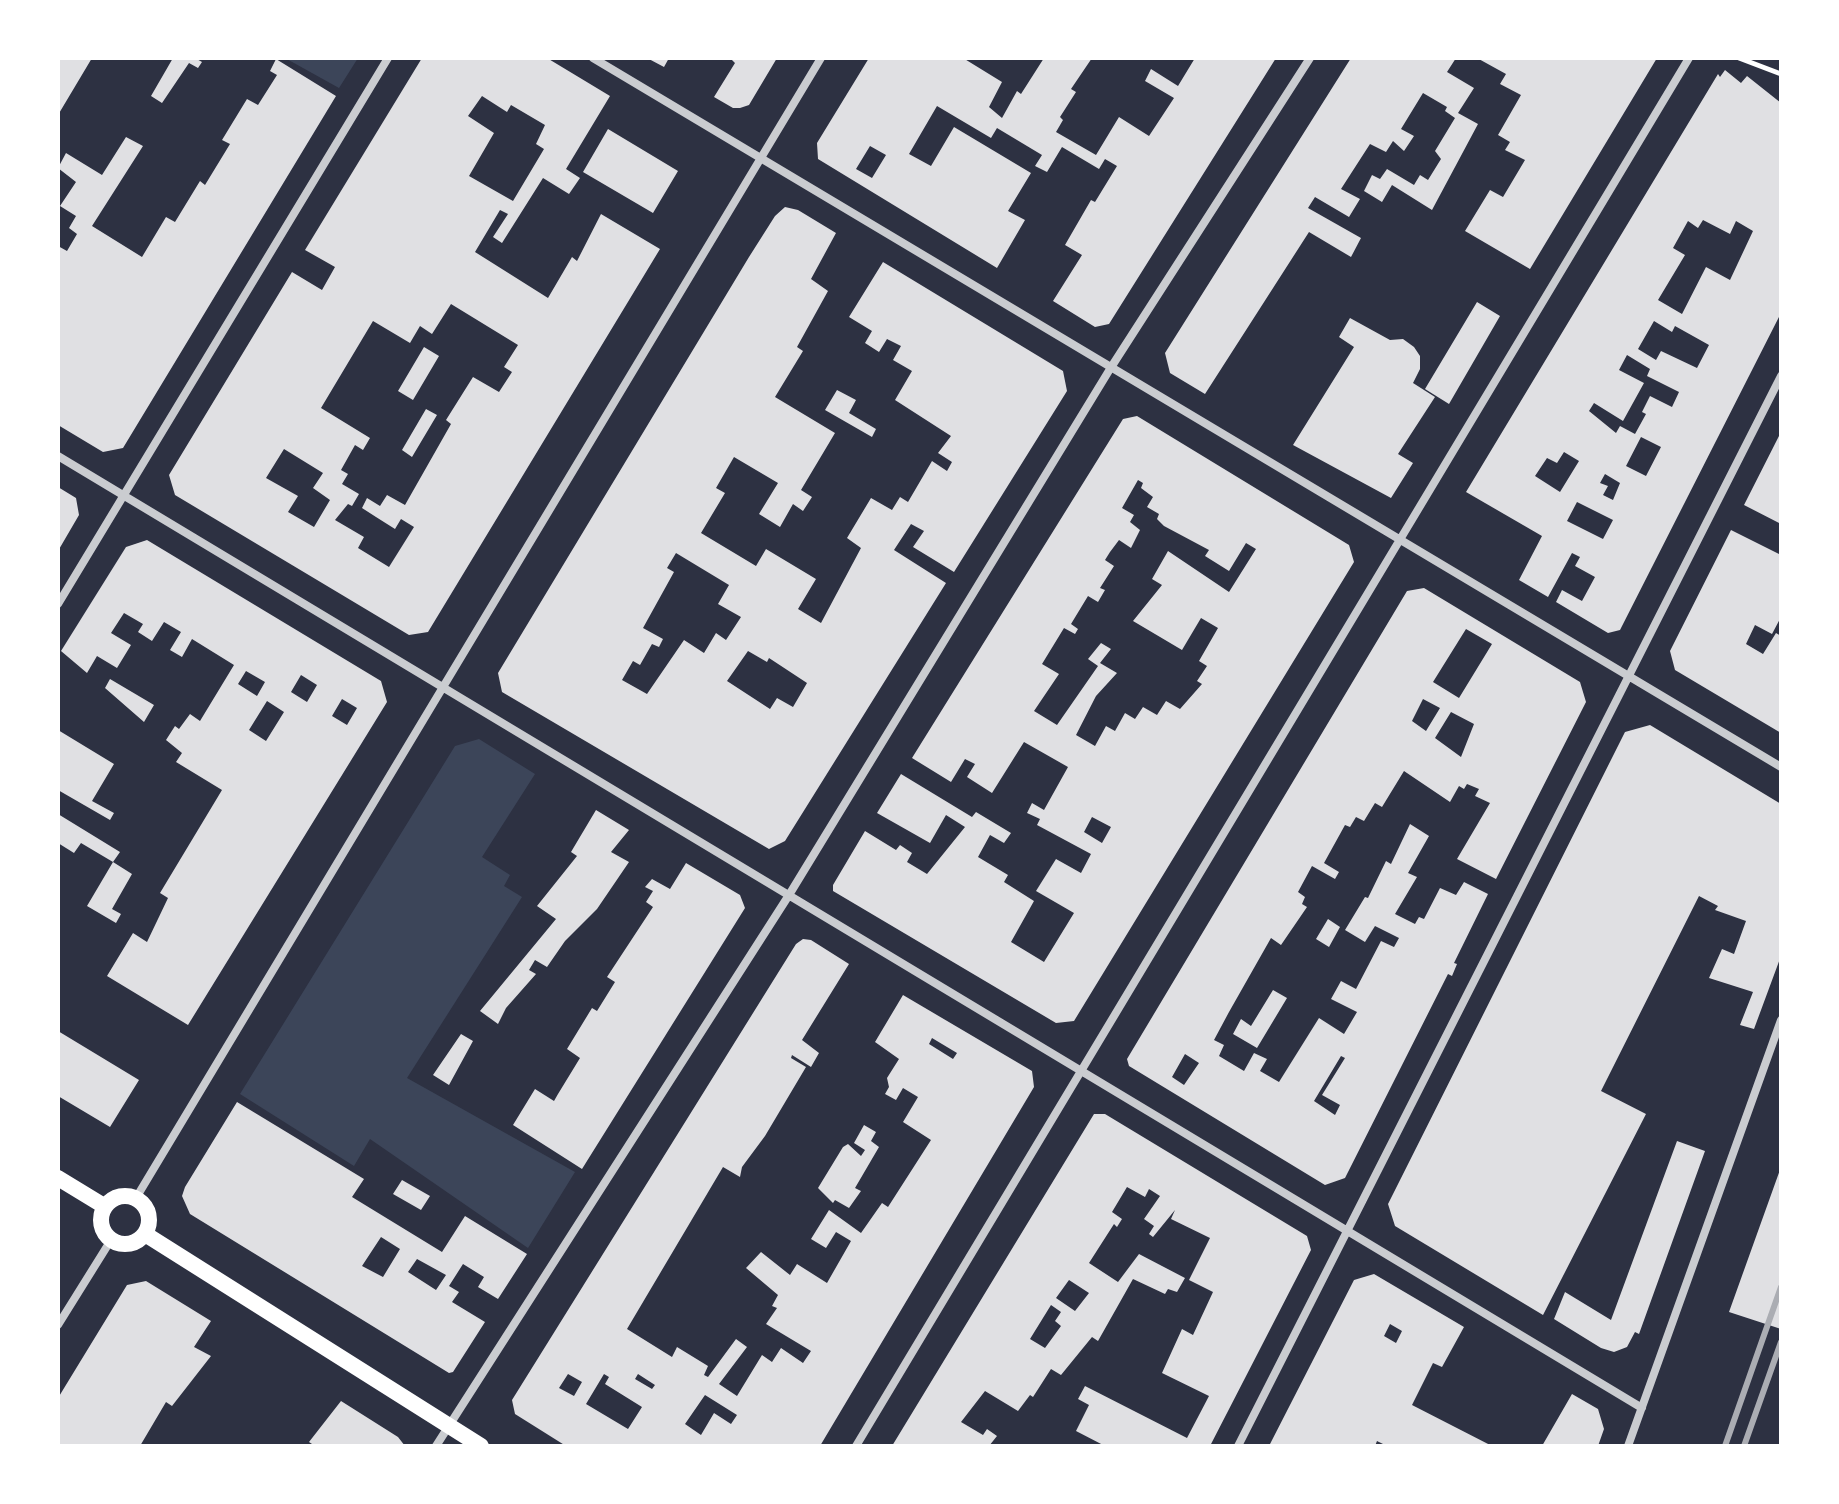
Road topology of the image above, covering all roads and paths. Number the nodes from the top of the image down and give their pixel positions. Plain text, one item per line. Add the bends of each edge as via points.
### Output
1 (388, 58) edge
2 (593, 58) edge
3 (821, 58) edge
4 (1310, 58) edge
5 (1689, 58) edge
6 (1739, 58) edge
7 (1781, 74) edge
8 (760, 160) junction
9 (1110, 369) junction
10 (1781, 376) edge
11 (58, 456) edge
12 (124, 495) junction
13 (1402, 542) junction
14 (58, 604) edge
15 (1628, 677) junction
16 (442, 687) junction
17 (1781, 767) edge
18 (789, 895) junction
19 (1781, 1020) edge
20 (1079, 1070) junction
21 (58, 1178) edge
22 (136, 1198) junction
23 (104, 1206) junction
24 (1348, 1231) junction
25 (145, 1234) junction
26 (111, 1240) junction
27 (58, 1325) edge
28 (1642, 1408) junction
29 (451, 1426) junction
30 (436, 1446) edge
31 (481, 1446) edge
32 (856, 1446) edge
33 (1238, 1446) edge
34 (1628, 1446) edge

1 - 12 street
2 - 8 street
3 - 8 street
4 - 9 street
5 - 13 street
6 - 7 path
8 - 9 street
8 - 16 street
9 - 13 street
9 - 18 street
10 - 15 street
11 - 12 street
12 - 14 street
12 - 16 street
13 - 15 street
13 - 20 street
15 - 17 street
15 - 24 street
16 - 18 street
16 - 22 street
18 - 20 street
18 - 29 street
19 - 28 street
20 - 24 street
20 - 32 street
21 - 23 main road
22 - 23 main road via 119,1196
22 - 25 main road via 149,1214
23 - 26 main road via 100,1224
24 - 28 street
24 - 33 street
25 - 26 main road via 129,1244
25 - 29 main road
26 - 27 street
28 - 34 street
29 - 30 street
29 - 31 main road

